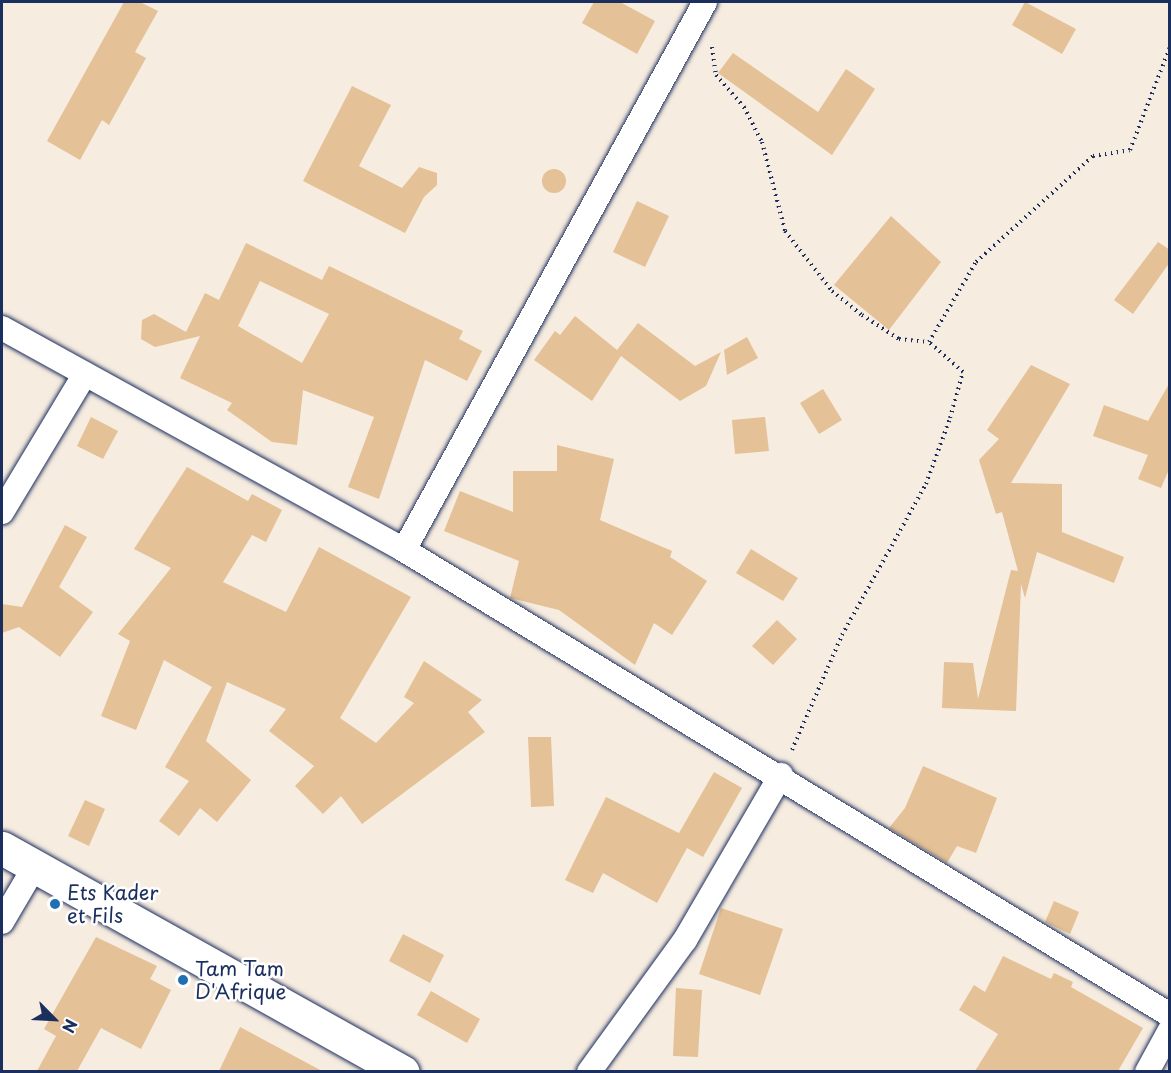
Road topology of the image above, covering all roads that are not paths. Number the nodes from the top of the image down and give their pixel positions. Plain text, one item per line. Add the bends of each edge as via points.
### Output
1 (705, 2) edge
2 (2, 328) edge
3 (85, 374) junction
4 (2, 512) edge
5 (404, 550) junction
6 (781, 775) junction
7 (2, 848) edge
8 (35, 866) junction
9 (2, 922) edge
10 (1170, 1015) edge
11 (1170, 1030) edge
12 (403, 1071) edge
13 (589, 1071) edge
14 (1147, 1071) edge

1 - 5 street
2 - 3 street
3 - 4 street
3 - 5 street
5 - 6 street
6 - 10 street
6 - 13 street via 685,940
7 - 8 main road
8 - 9 street
8 - 12 main road
11 - 14 street

